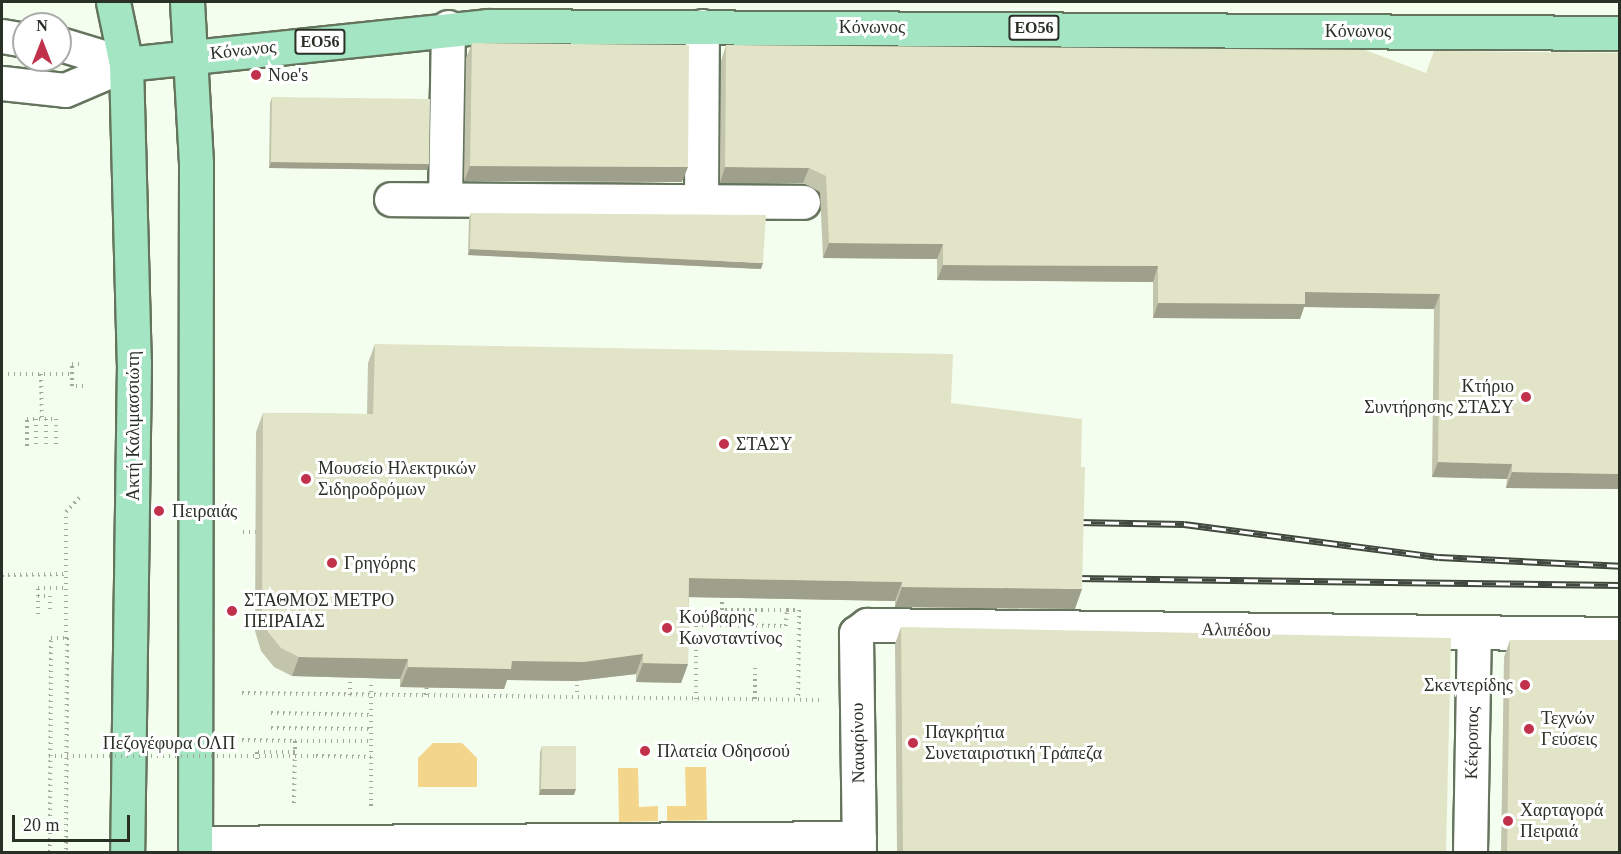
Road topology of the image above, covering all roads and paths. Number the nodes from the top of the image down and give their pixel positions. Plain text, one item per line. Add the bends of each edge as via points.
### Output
1 (113, 2) edge
2 (187, 2) edge
3 (702, 26) junction
4 (448, 27) junction
5 (1620, 33) edge
6 (72, 48) edge
7 (192, 55) junction
8 (126, 64) junction
9 (2, 82) edge
10 (391, 199) dead end
11 (445, 200) junction
12 (702, 201) junction
13 (802, 202) dead end
14 (83, 364) dead end
15 (2, 374) edge
16 (41, 374) junction
17 (72, 374) junction
18 (83, 386) dead end
19 (42, 419) junction
20 (27, 446) dead end
21 (36, 446) dead end
22 (46, 446) dead end
23 (56, 446) dead end
24 (82, 495) dead end
25 (243, 532) dead end
26 (256, 532) dead end
27 (66, 574) junction
28 (2, 575) edge
29 (66, 588) junction
30 (711, 589) edge
31 (38, 596) junction
32 (787, 610) junction
33 (38, 614) dead end
34 (50, 614) dead end
35 (689, 631) edge
36 (696, 632) junction
37 (856, 633) joint
38 (1474, 633) junction
39 (1620, 634) edge
40 (66, 638) junction
41 (755, 664) dead end
42 (427, 676) edge
43 (351, 678) edge
44 (371, 681) edge
45 (577, 685) edge
46 (453, 687) edge
47 (479, 688) edge
48 (242, 693) dead end
49 (350, 695) junction
50 (371, 695) junction
51 (426, 695) junction
52 (453, 695) junction
53 (479, 696) junction
54 (577, 697) junction
55 (696, 699) junction
56 (755, 699) junction
57 (798, 700) junction
58 (857, 700) junction
59 (271, 713) dead end
60 (371, 715) junction
61 (271, 728) dead end
62 (371, 729) junction
63 (242, 740) dead end
64 (295, 741) junction
65 (371, 741) junction
66 (295, 752) junction
67 (49, 756) junction
68 (67, 756) junction
69 (371, 757) junction
70 (257, 764) dead end
71 (296, 803) dead end
72 (370, 810) dead end
73 (859, 845) edge
74 (195, 848) edge
75 (50, 852) edge
76 (66, 852) edge
77 (127, 852) edge
78 (1470, 852) edge

1 - 8 main road, Ακτή Καλιμασσιώτη
2 - 7 main road
3 - 4 main road, Κόνωνος / ΕΟ56
3 - 5 main road, Κόνωνος / ΕΟ56
3 - 12 street
4 - 7 main road, Κόνωνος / ΕΟ56
4 - 11 street
6 - 8 street
7 - 8 main road, Κόνωνος / ΕΟ56
7 - 74 main road via 197,364
8 - 9 street via 65,90
8 - 77 main road, Ακτή Καλιμασσιώτη via 134,363
10 - 11 street
11 - 12 street
12 - 13 street
14 - 17 path via 72,364
15 - 16 path
16 - 17 path
16 - 19 path
17 - 18 path via 72,386
19 - 20 path via 27,419
19 - 21 path
19 - 22 path
19 - 23 path via 56,419
24 - 27 path via 66,512
25 - 26 path
27 - 28 path
27 - 29 path
29 - 31 path via 38,588
29 - 40 path
30 - 32 path via 722,589 722,610
31 - 33 path
31 - 34 path via 50,596
32 - 36 path via 786,626 696,625
32 - 57 path via 799,610
35 - 36 path
36 - 55 path
37 - 38 street, Αλιπέδου via 867,625
37 - 58 street, Ναυαρίνου
38 - 39 street, Αλιπέδου
38 - 78 street, Κέκροπος
40 - 67 path via 51,638
40 - 68 path
41 - 56 path
42 - 51 path
43 - 49 path
44 - 50 path
45 - 54 path
46 - 52 path
47 - 53 path
48 - 49 path
49 - 50 path
50 - 51 path
50 - 60 path
51 - 52 path
52 - 53 path
53 - 54 path
54 - 55 path
55 - 56 path
56 - 57 path
57 - 58 path
58 - 73 street, Ναυαρίνου
59 - 60 path
60 - 62 path
61 - 62 path
62 - 65 path
63 - 64 path
64 - 65 path
64 - 66 path
65 - 69 path
66 - 70 path via 257,752
66 - 71 path
67 - 68 path, Πεζογέφυρα ΟΛΠ, bridge
67 - 75 path
68 - 69 path, Πεζογέφυρα ΟΛΠ, bridge
68 - 76 path
69 - 72 path
73 - 74 street

